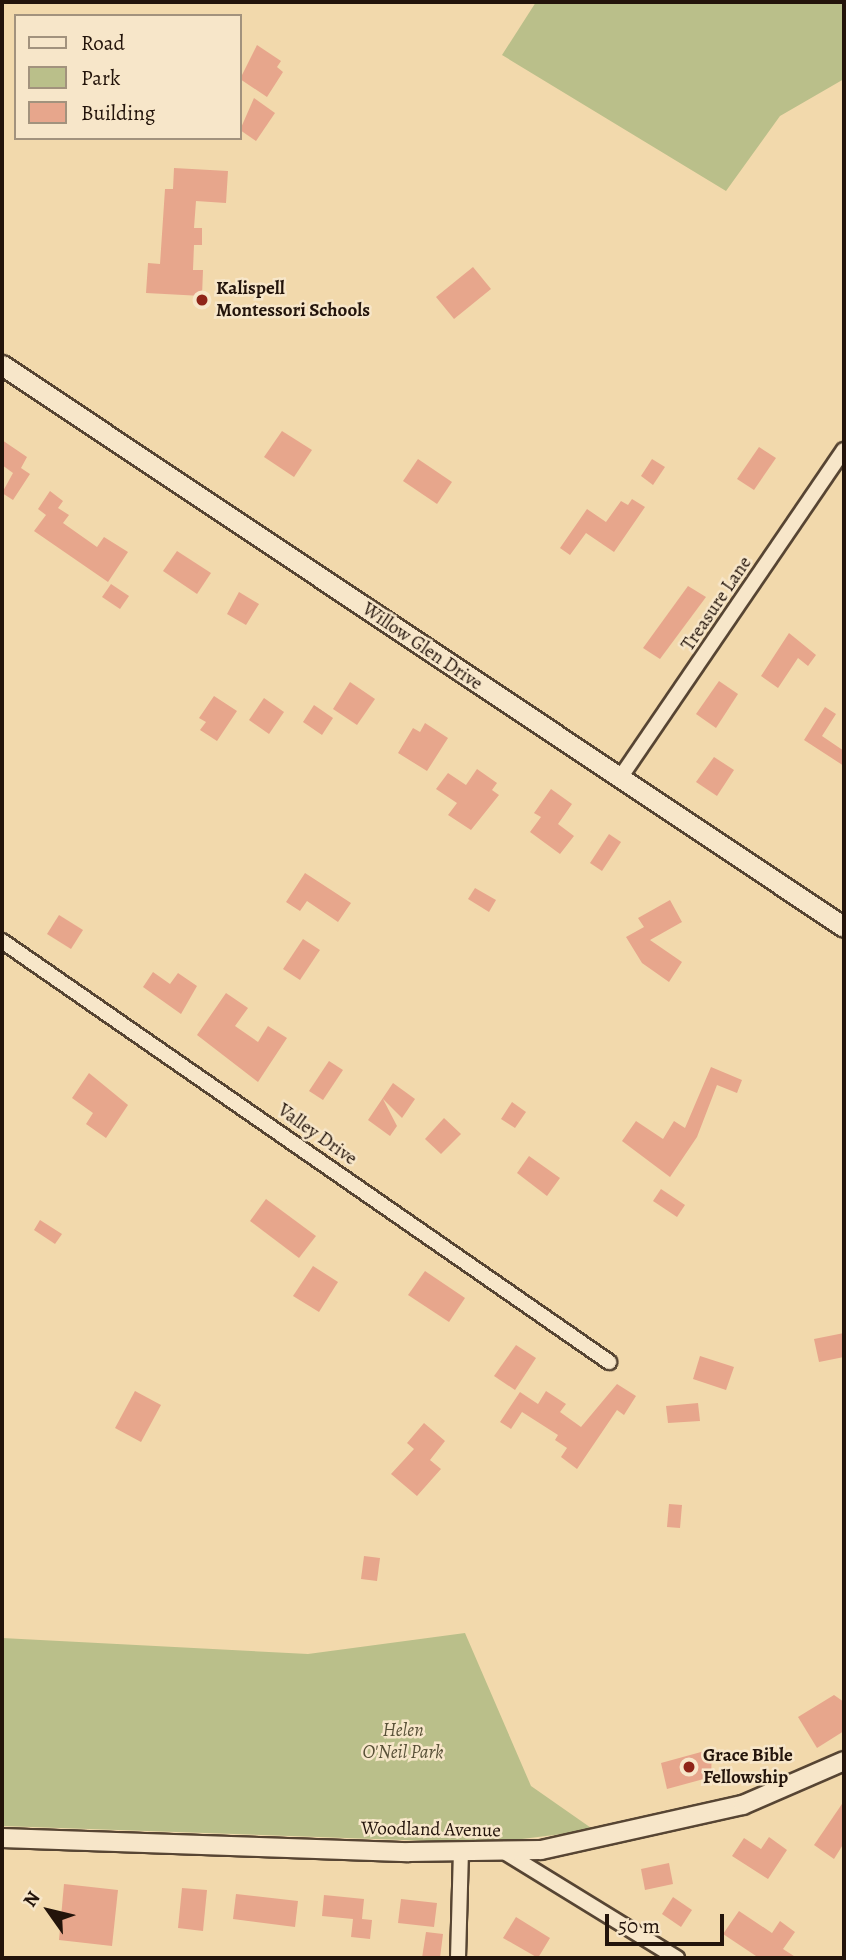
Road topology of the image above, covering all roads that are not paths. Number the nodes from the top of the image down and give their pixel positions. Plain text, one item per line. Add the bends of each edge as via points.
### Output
1 (2, 365) edge
2 (844, 450) edge
3 (620, 778) junction
4 (844, 927) edge
5 (2, 941) edge
6 (609, 1362) dead end
7 (844, 1760) edge
8 (2, 1838) edge
9 (461, 1853) junction
10 (506, 1853) junction
11 (458, 1958) edge
12 (677, 1958) edge

1 - 3 main road, Willow Glen Drive
2 - 3 street, Treasure Lane
3 - 4 main road, Willow Glen Drive
5 - 6 street, Valley Drive
7 - 10 street, Woodland Avenue via 743,1805 573,1846
8 - 9 street, Woodland Avenue
9 - 10 street, Woodland Avenue
9 - 11 street
10 - 12 street

